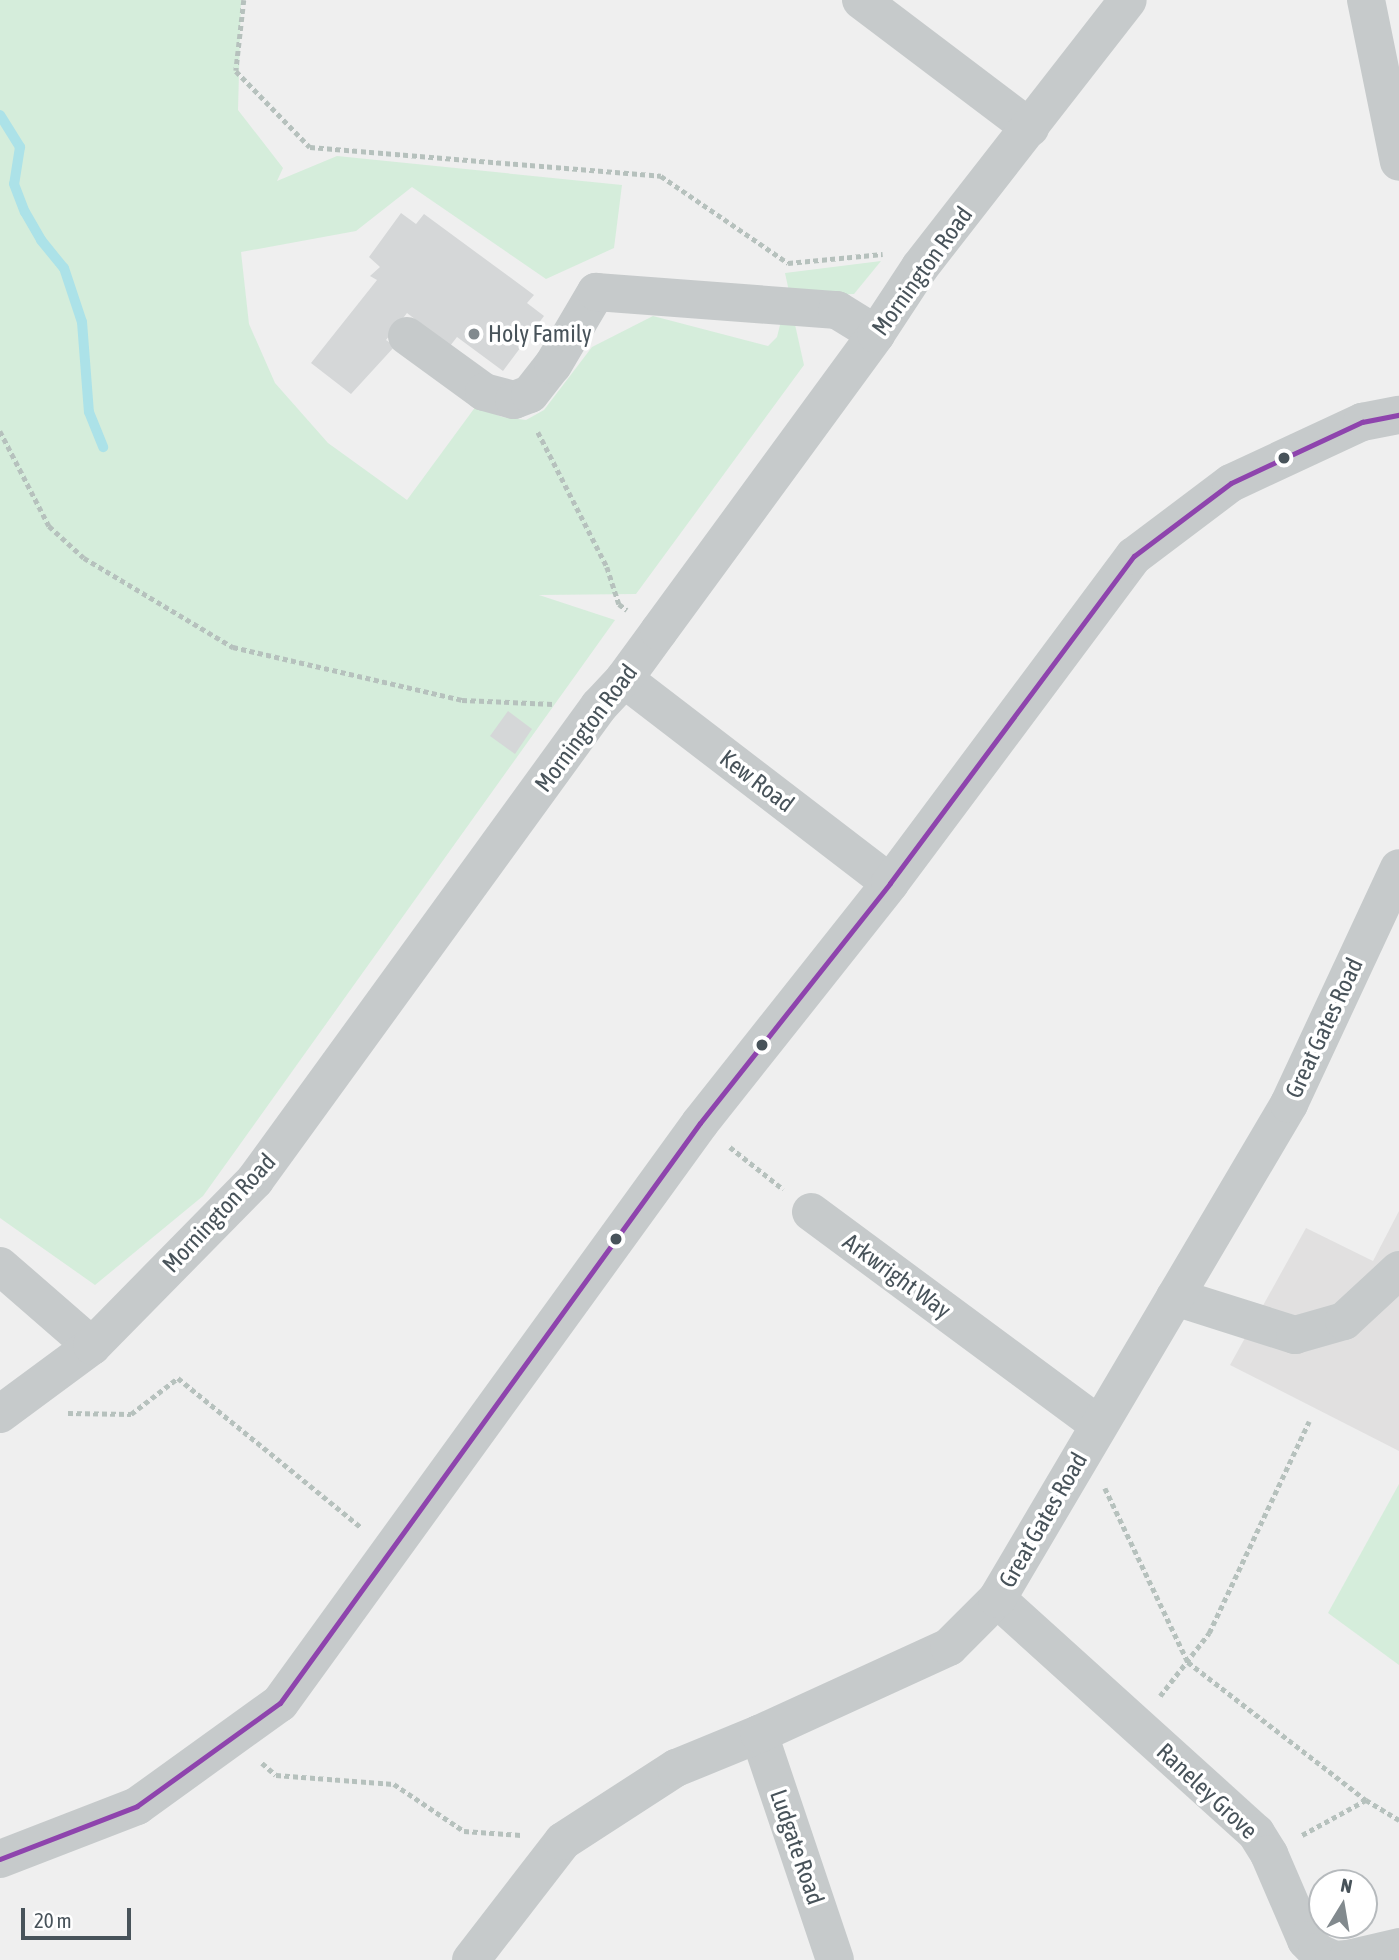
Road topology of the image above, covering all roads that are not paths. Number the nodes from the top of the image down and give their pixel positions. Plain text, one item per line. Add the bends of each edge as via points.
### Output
1 (861, 0) edge
2 (1128, 0) edge
3 (1366, 0) edge
4 (1030, 128) junction
5 (1399, 162) edge
6 (876, 334) junction
7 (407, 336) dead end
8 (1399, 415) edge
9 (612, 693) junction
10 (1399, 868) edge
11 (890, 883) junction
12 (811, 1212) road end
13 (0, 1266) edge
14 (1399, 1270) edge
15 (1175, 1297) junction
16 (92, 1346) junction
17 (2, 1413) edge
18 (1098, 1424) junction
19 (998, 1599) junction
20 (759, 1734) junction
21 (0, 1859) edge
22 (1399, 1947) edge
23 (471, 1960) edge
24 (835, 1960) edge

1 - 4 street
2 - 4 street, Mornington Road
3 - 5 street
4 - 6 street, Mornington Road via 920,267
6 - 7 street via 837,310 596,292 553,365 530,394 514,400 484,392
6 - 9 street, Mornington Road
8 - 11 street via 1362,422 1231,483 1134,556
9 - 11 street, Kew Road
9 - 16 street, Mornington Road via 255,1180
10 - 15 street, Great Gates Road via 1289,1104
11 - 21 street via 700,1123 280,1703 137,1806
12 - 18 street, Arkwright Way
13 - 16 street
14 - 15 street via 1344,1321 1295,1335
15 - 18 street, Great Gates Road
16 - 17 street, Mornington Road
18 - 19 street, Great Gates Road
19 - 20 street, Great Gates Road via 949,1647
19 - 22 street, Raneley Grove via 1256,1833 1306,1940 1317,1952 1334,1960
20 - 23 street, Great Gates Road via 676,1768 563,1841
20 - 24 street, Ludgate Road

